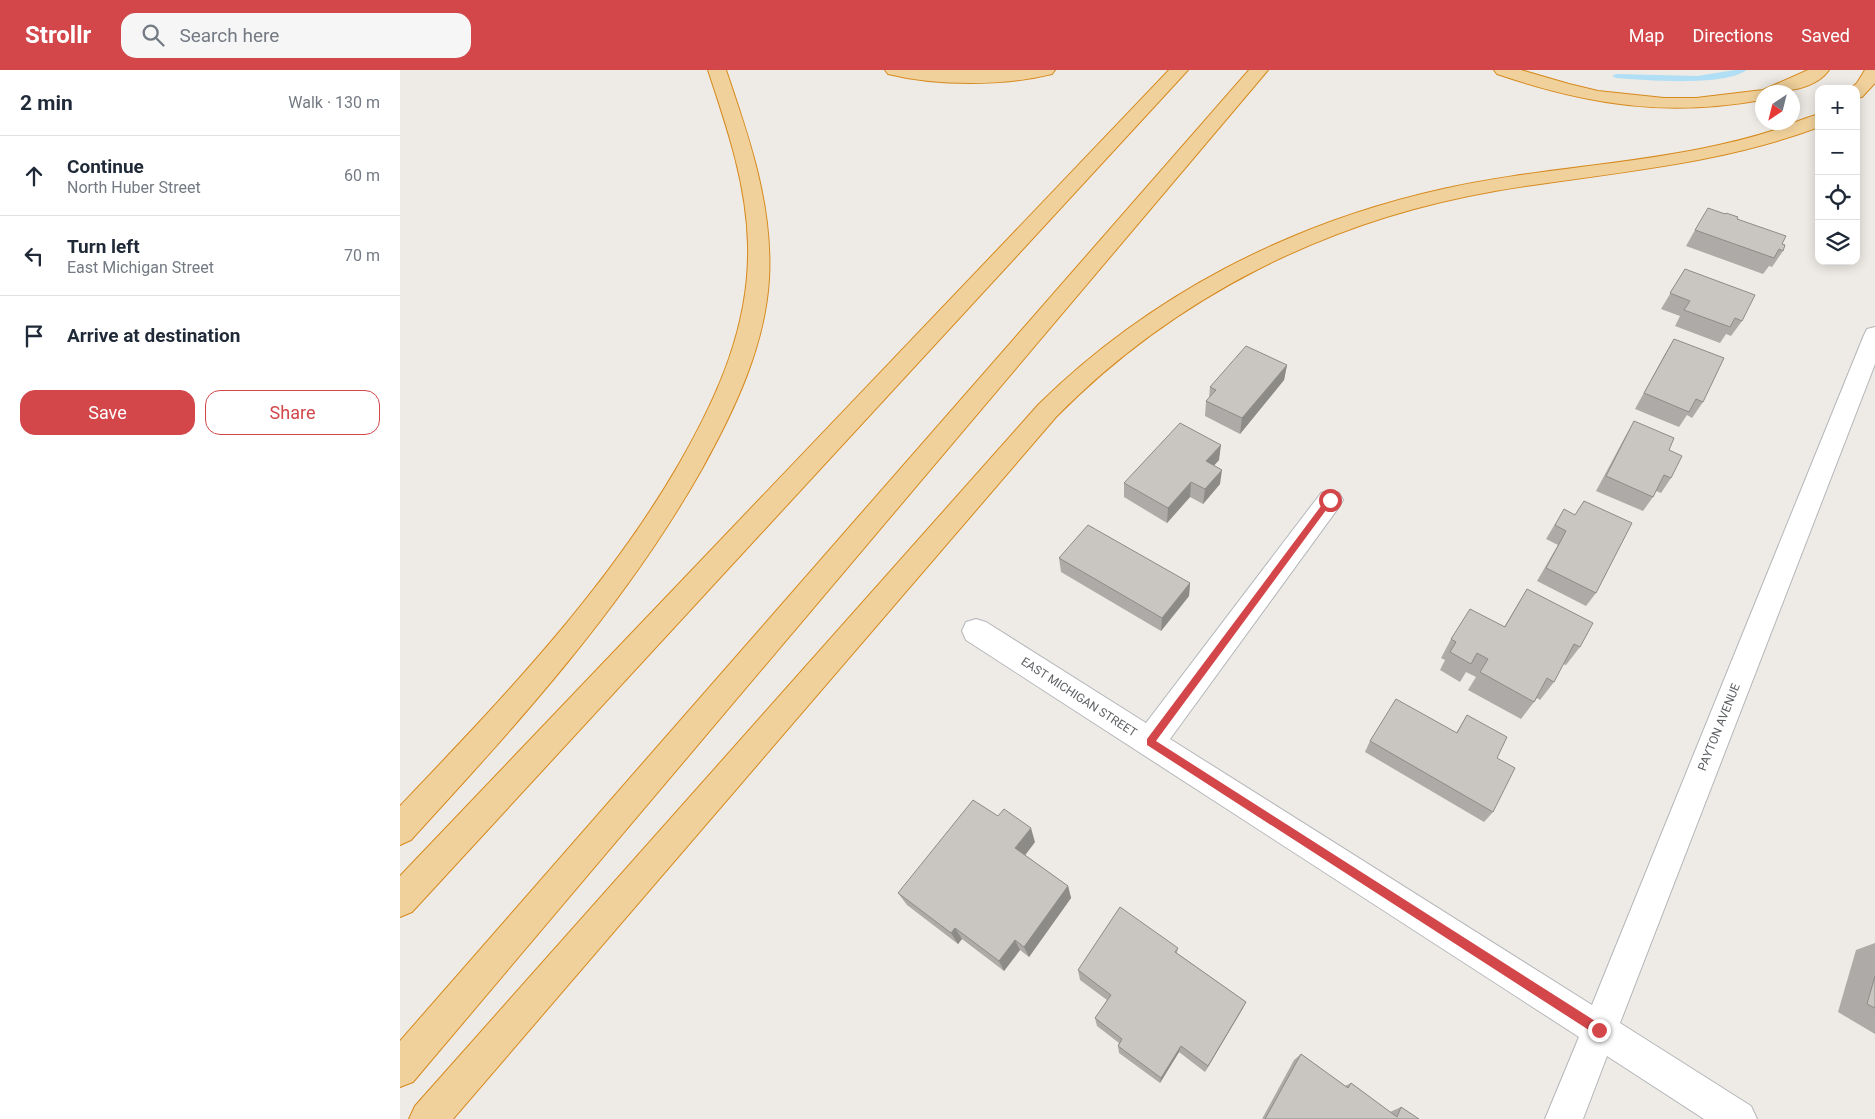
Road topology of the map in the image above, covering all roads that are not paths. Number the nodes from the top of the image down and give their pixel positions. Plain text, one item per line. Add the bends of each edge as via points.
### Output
1 (717, 70) edge
2 (894, 70) edge
3 (1046, 70) edge
4 (1179, 70) edge
5 (1259, 70) edge
6 (1503, 70) edge
7 (1820, 70) edge
8 (1874, 70) edge
9 (1790, 85) edge
10 (1860, 90) edge
11 (1755, 96) edge
12 (1815, 122) edge
13 (1875, 335) edge
14 (1330, 500) dead end
15 (976, 631) dead end
16 (1150, 742) junction
17 (400, 829) edge
18 (400, 900) edge
19 (1599, 1030) junction
20 (400, 1070) edge
21 (428, 1119) edge
22 (1564, 1119) edge
23 (1738, 1119) edge

1 - 17 highway via 748,166 759,246 755,310 734,381 671,502 625,569 524,693
2 - 3 highway via 967,76
4 - 18 highway
5 - 20 highway
6 - 11 highway via 1566,90 1626,101 1706,103
7 - 9 highway
8 - 10 highway
12 - 21 highway via 1780,135 1691,157 1466,190 1377,212 1315,233 1230,272 1140,329 1047,410
13 - 19 street, PAYTON AVENUE
14 - 16 street
15 - 16 street, EAST MICHIGAN STREET
16 - 19 street, EAST MICHIGAN STREET
19 - 22 street, PAYTON AVENUE
19 - 23 street, EAST MICHIGAN STREET

